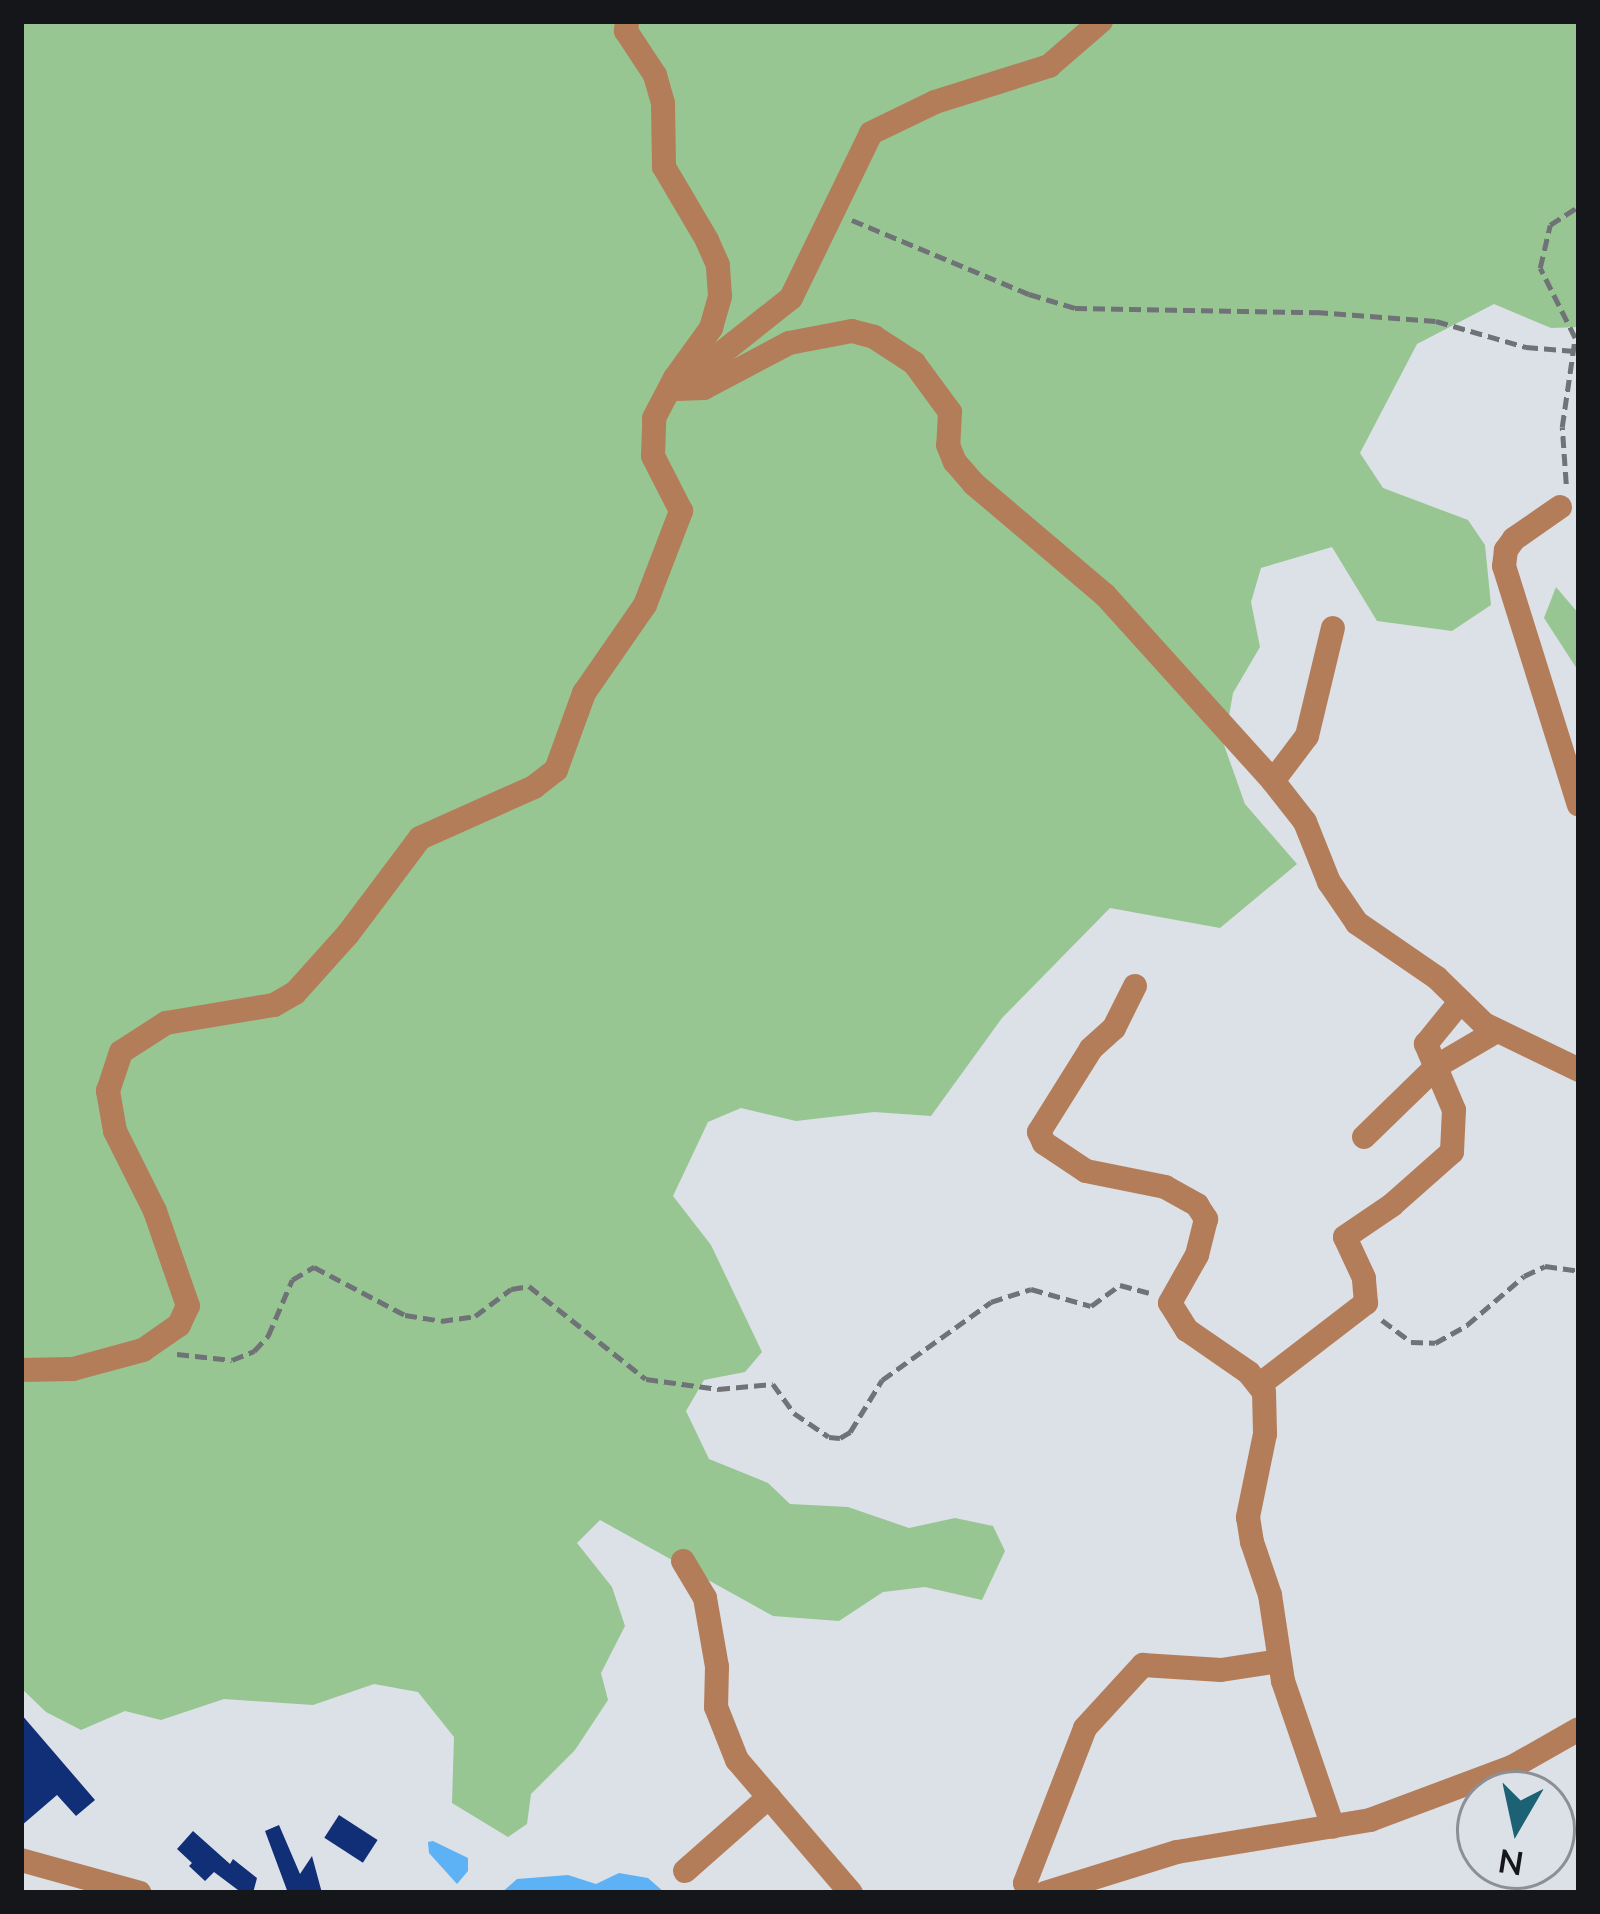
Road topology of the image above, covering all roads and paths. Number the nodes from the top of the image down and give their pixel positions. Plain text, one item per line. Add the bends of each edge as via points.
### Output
1 (627, 21) edge
2 (1101, 21) edge
3 (1579, 206) edge
4 (833, 211) junction
5 (1575, 351) junction
6 (674, 391) junction
7 (1560, 507) joint
8 (1333, 628) dead end
9 (1273, 781) junction
10 (1579, 805) edge
11 (1135, 986) dead end
12 (1462, 1000) junction
13 (1497, 1031) junction
14 (1437, 1066) junction
15 (1578, 1066) edge
16 (1364, 1137) dead end
17 (1579, 1270) edge
18 (1366, 1303) junction
19 (1170, 1304) junction
20 (142, 1350) junction
21 (21, 1370) edge
22 (1259, 1385) junction
23 (683, 1561) dead end
24 (1279, 1661) junction
25 (1579, 1729) edge
26 (769, 1797) junction
27 (1334, 1827) junction
28 (21, 1861) edge
29 (685, 1871) dead end
30 (140, 1893) edge
31 (851, 1893) edge
32 (1030, 1893) edge
33 (1045, 1893) edge

1 - 6 street via 656,75 664,166 718,265 711,328
2 - 4 street via 1049,66 884,123 859,149
3 - 5 path via 1550,225 1540,268 1572,325
4 - 5 path via 1076,308 1436,321 1526,347
4 - 6 street via 791,298
5 - 7 path
6 - 9 street via 704,388 789,343 853,331 914,363 942,395 949,445 974,484 1105,595
6 - 20 street via 650,436 681,511 676,532 645,605 584,693 556,770 420,838 295,992 274,1005 166,1023 121,1052 107,1091 115,1130 188,1306 179,1325
7 - 10 street via 1514,539 1504,566
8 - 9 street via 1307,736
9 - 12 street via 1305,822 1329,882 1357,923
11 - 19 street via 1039,1132 1086,1171 1165,1187 1197,1205 1205,1233
12 - 13 street
12 - 14 street via 1426,1044
13 - 14 street
13 - 15 street
14 - 16 street
14 - 18 street via 1454,1110 1452,1152 1345,1237
17 - 18 path via 1545,1266 1524,1276 1436,1343 1411,1342
18 - 22 street
19 - 20 path via 1120,1285 1091,1306 1044,1290 1014,1292 882,1380 840,1438 794,1413 773,1384 718,1389 646,1379 529,1286 511,1289 475,1316 441,1322 405,1315 314,1267 292,1280 254,1352 232,1360
19 - 22 street via 1187,1330
20 - 21 street via 74,1369
22 - 24 street via 1265,1433 1248,1517
23 - 26 street via 706,1598 719,1719 737,1760
24 - 27 street
24 - 32 street via 1221,1670 1143,1665 1085,1728 1025,1883
25 - 27 street via 1462,1788
26 - 29 street
26 - 31 street
27 - 33 street via 1153,1857
28 - 30 street

